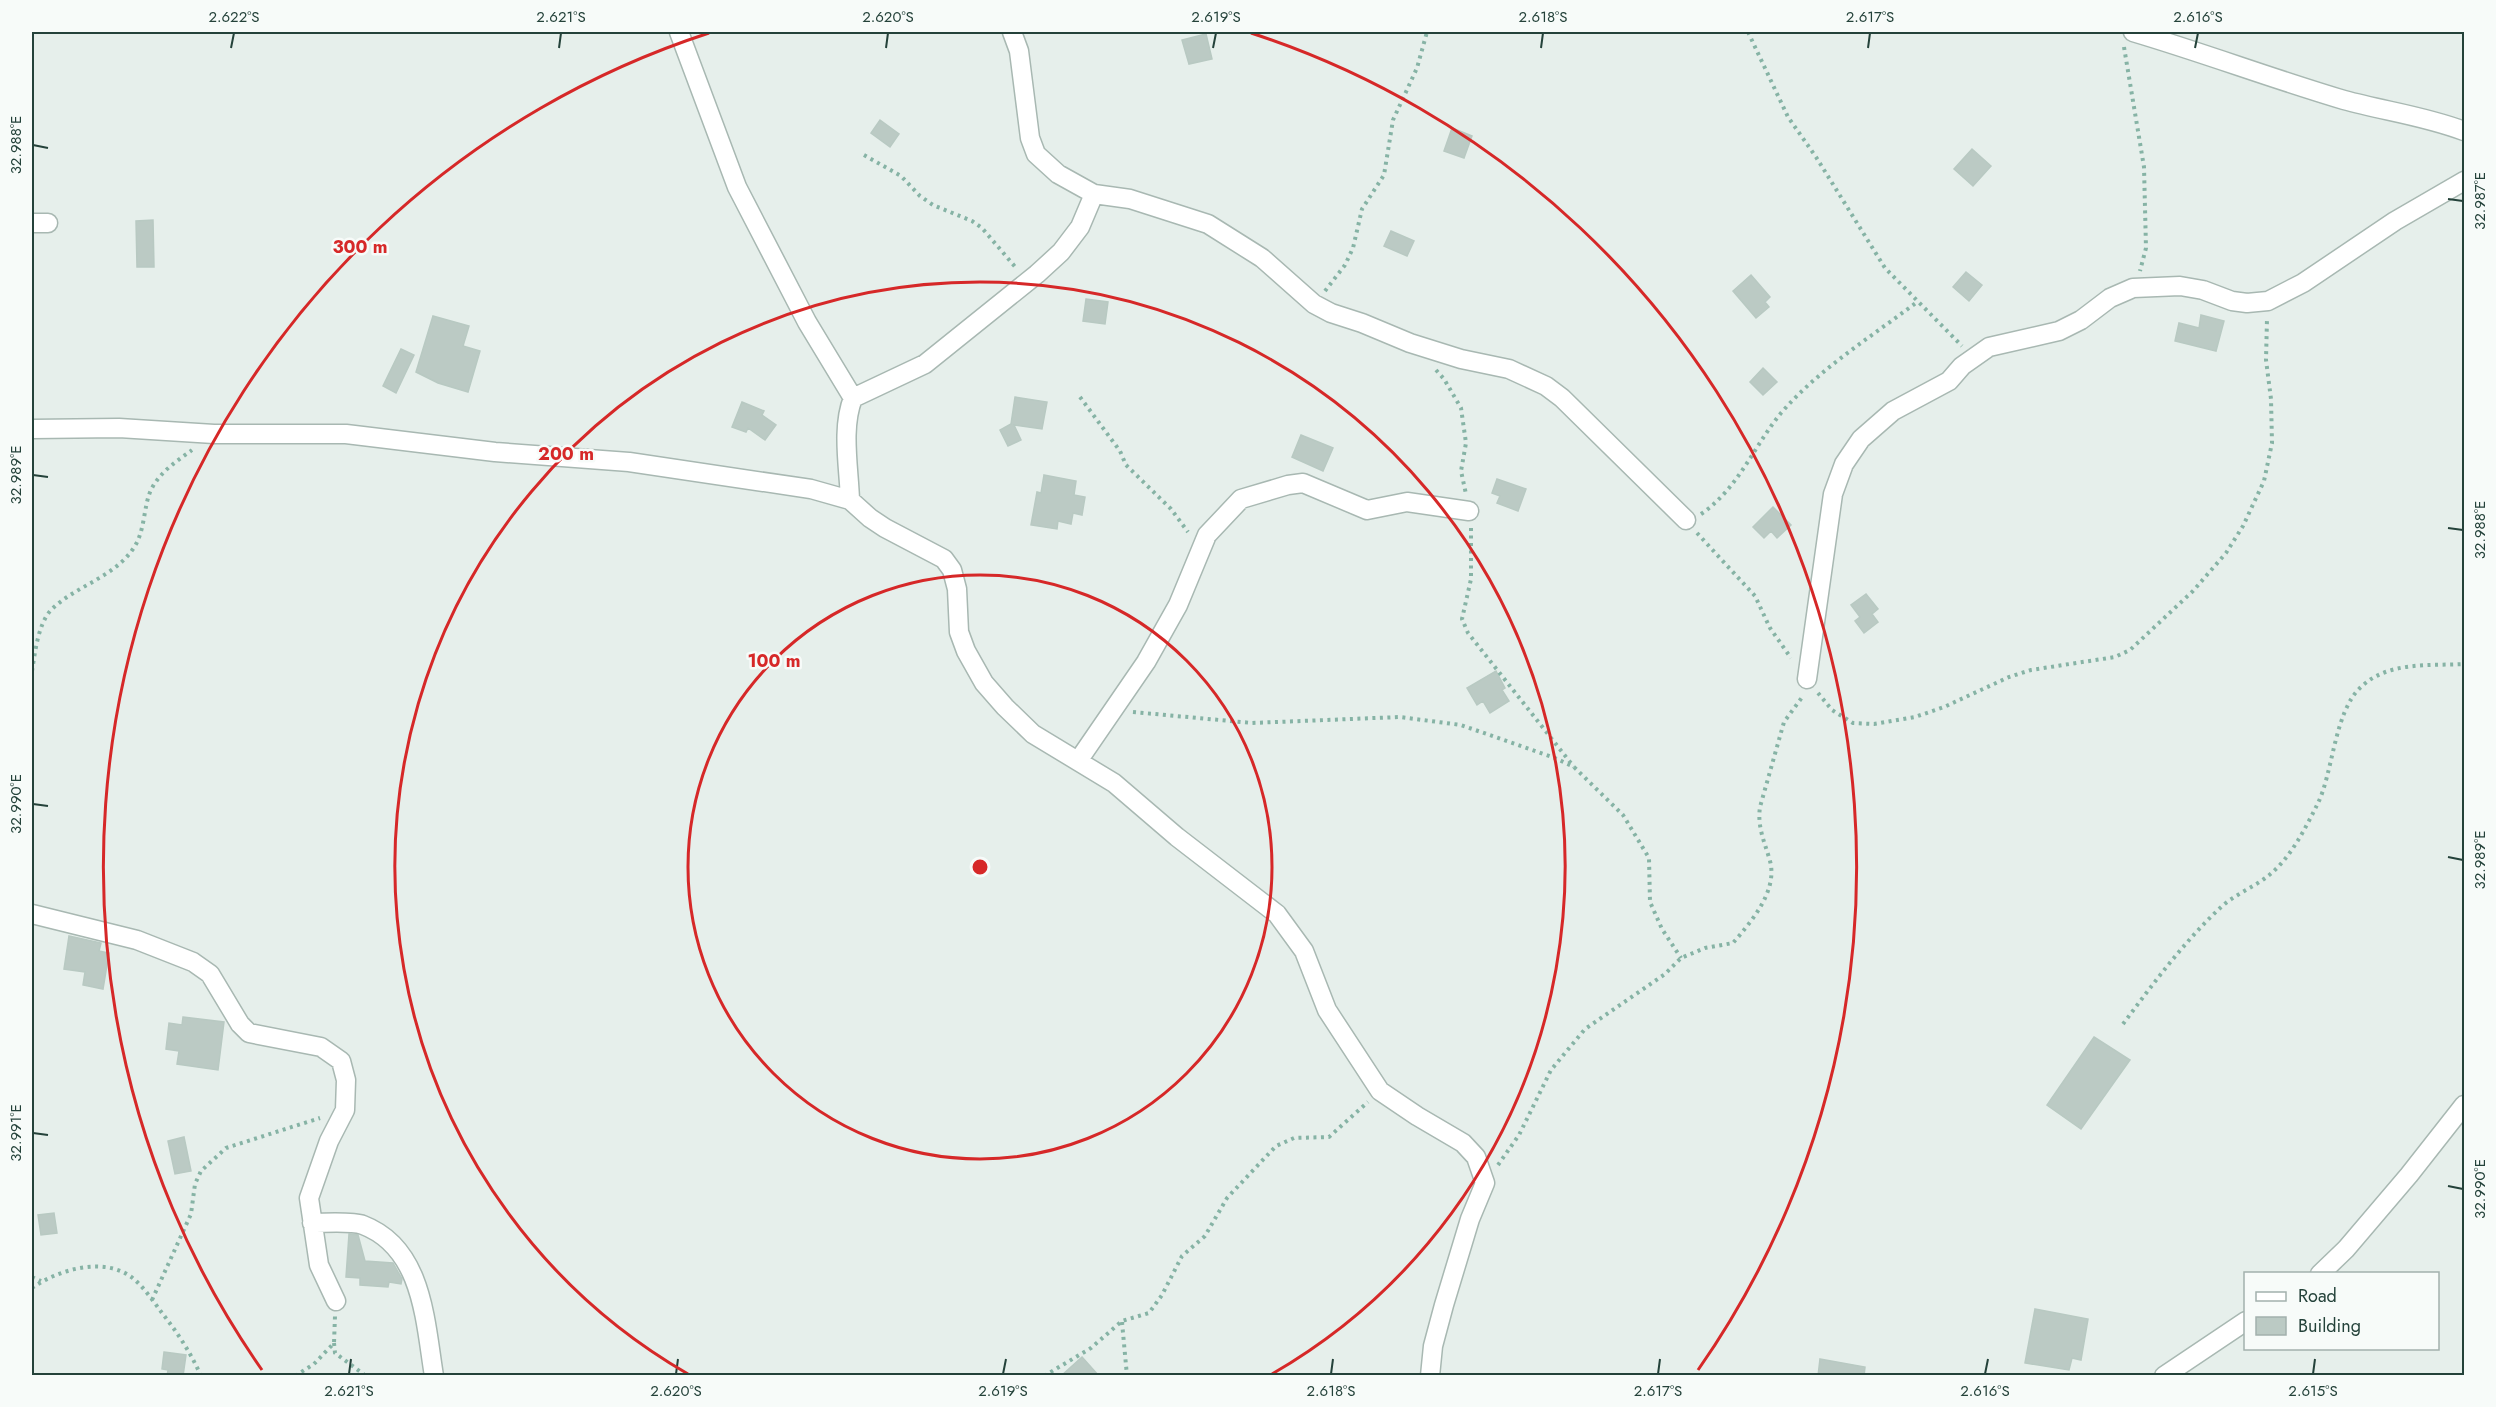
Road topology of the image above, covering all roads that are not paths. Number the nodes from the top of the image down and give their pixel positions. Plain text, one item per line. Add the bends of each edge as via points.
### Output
1 (679, 32) edge
2 (1012, 32) edge
3 (2128, 37) edge
4 (2464, 131) edge
5 (2464, 181) edge
6 (1094, 194) junction
7 (853, 398) junction
8 (32, 429) edge
9 (850, 500) junction
10 (1469, 510) road end
11 (1686, 520) road end
12 (1810, 682) road end
13 (1077, 761) junction
14 (32, 914) edge
15 (2464, 1105) edge
16 (312, 1223) junction
17 (2322, 1272) edge
18 (336, 1300) road end
19 (2244, 1323) edge
20 (2182, 1370) edge
21 (434, 1376) edge
22 (1430, 1376) edge
23 (2164, 1376) edge

1 - 7 street via 737,187 807,322
2 - 6 street via 1019,51 1030,138 1036,154 1058,174
3 - 4 street
5 - 12 street via 2268,301 2239,302 2180,286 2133,288 2059,331 1989,347 1949,381 1876,424 1844,465 1833,494
6 - 7 street via 1080,227 1061,252 1028,281 925,364
6 - 11 street via 1130,199 1208,224 1262,258 1314,304 1331,313 1461,359 1509,369 1546,386
7 - 9 street via 847,424
8 - 9 street via 346,434 495,452 629,462 811,489
9 - 13 street via 885,528 944,559 957,589 959,632 984,683 1033,734
10 - 13 street via 1407,502 1367,510 1303,483 1241,499 1207,536 1173,614 1146,662
13 - 22 street via 1114,783 1277,914 1304,951 1328,1010 1380,1091 1463,1143 1476,1156 1485,1183 1444,1305
14 - 16 street via 137,939 193,962 210,974 249,1033 321,1047 341,1061 346,1080 345,1110 329,1141 309,1198
15 - 17 street via 2409,1175
16 - 18 street via 319,1265
16 - 21 street via 362,1224 400,1250 416,1281
19 - 20 street
20 - 23 street

